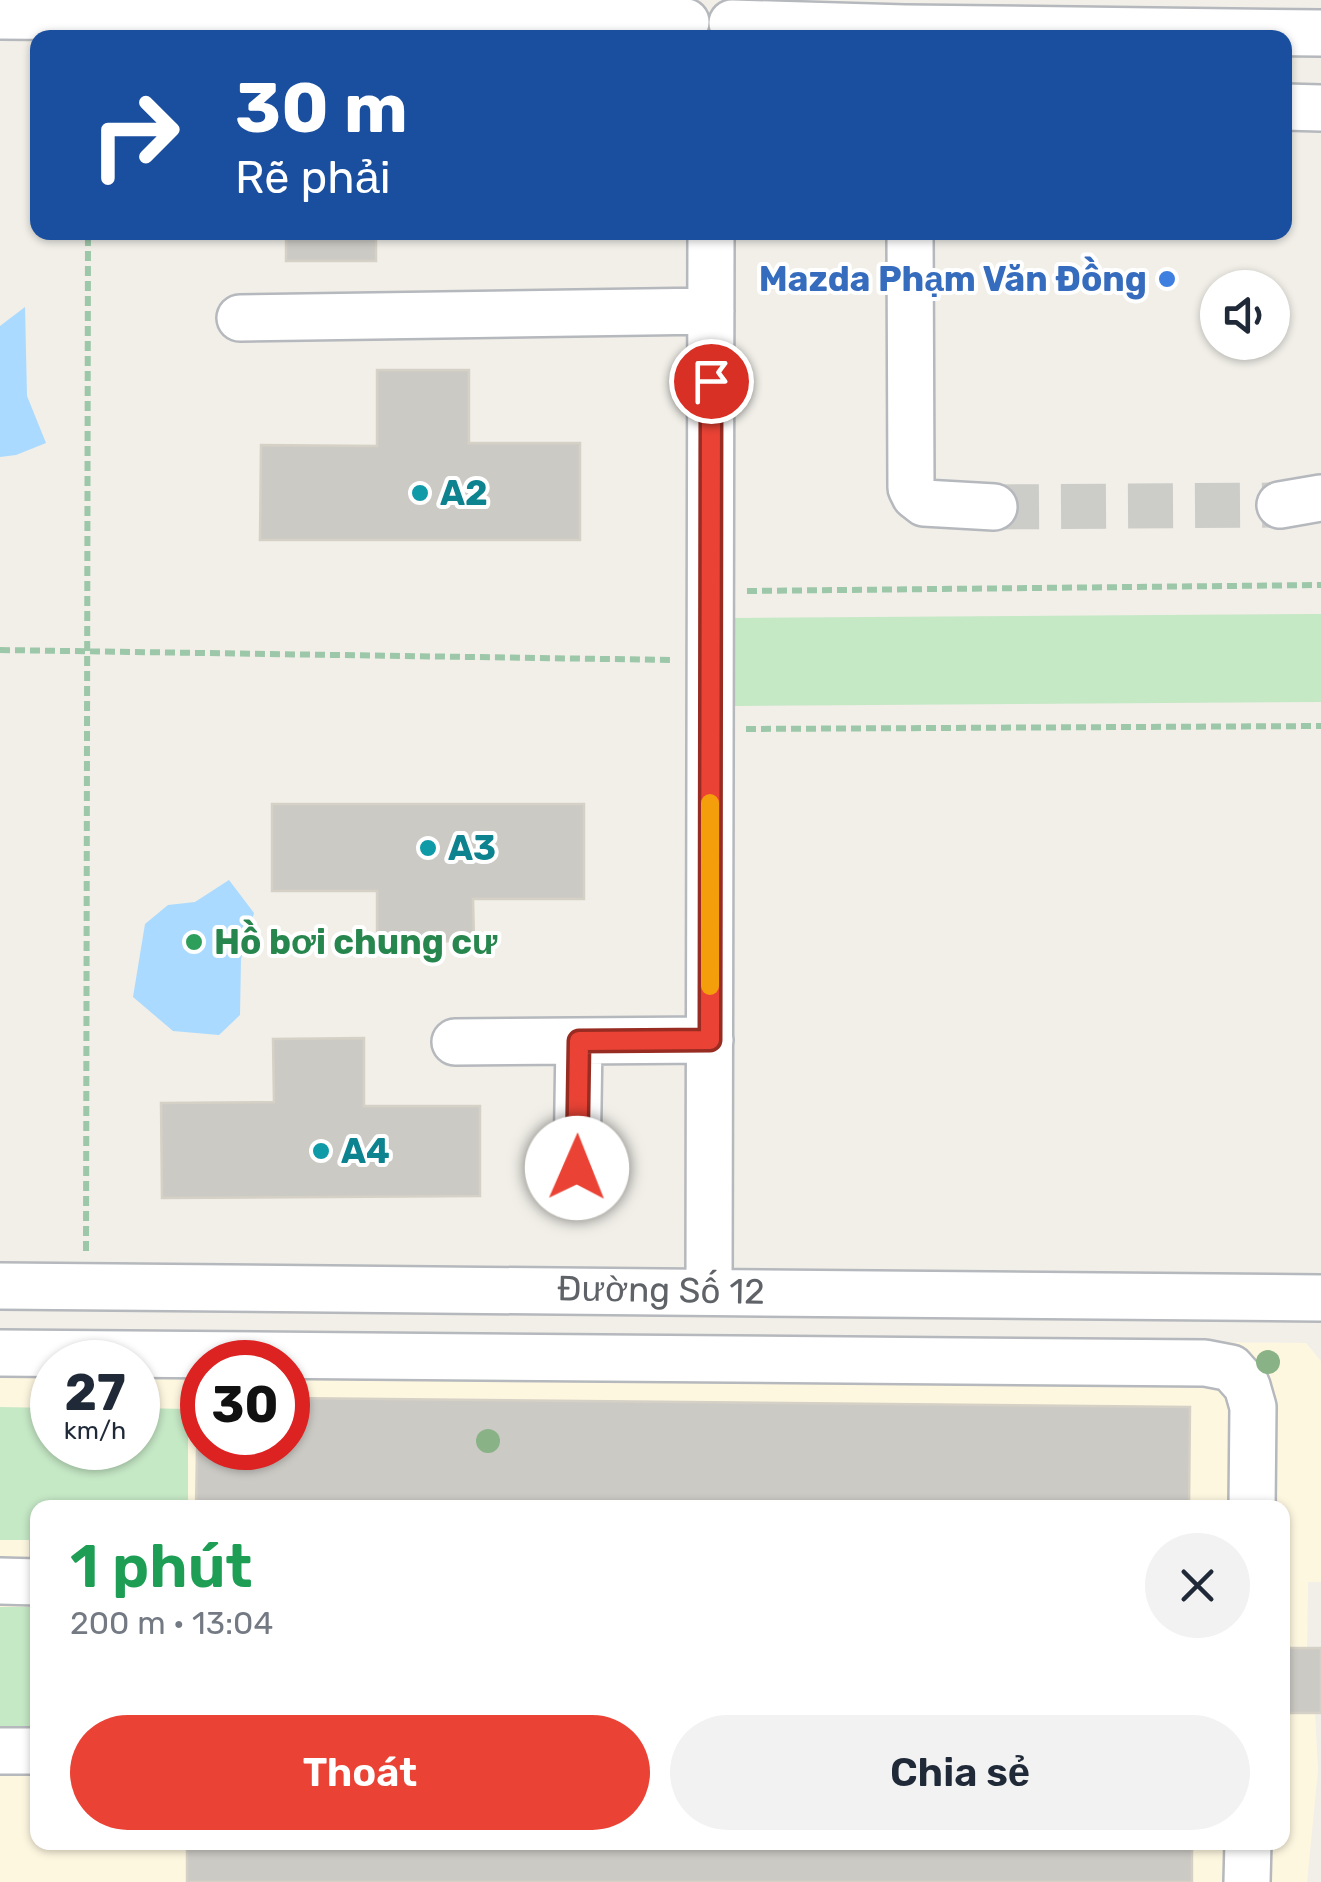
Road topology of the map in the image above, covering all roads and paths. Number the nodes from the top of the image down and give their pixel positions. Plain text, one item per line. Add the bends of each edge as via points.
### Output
1 (88, 9) edge
2 (1129, 15) edge
3 (0, 16) edge
4 (709, 20) edge
5 (863, 30) edge
6 (946, 30) edge
7 (1289, 30) edge
8 (1292, 30) edge
9 (1321, 33) edge
10 (1292, 107) edge
11 (1321, 108) edge
12 (88, 240) edge
13 (711, 240) edge
14 (910, 240) edge
15 (711, 310) junction
16 (240, 318) dead end
17 (994, 507) tunnel mouth
18 (1321, 585) edge
19 (710, 592) junction
20 (0, 650) edge
21 (88, 651) junction
22 (710, 661) junction
23 (1321, 726) edge
24 (710, 729) junction
25 (710, 1040) junction
26 (579, 1041) junction
27 (455, 1042) dead end
28 (577, 1168) dead end
29 (86, 1285) junction
30 (0, 1286) edge
31 (709, 1291) junction
32 (1321, 1298) edge
33 (0, 1353) edge
34 (1252, 1500) edge
35 (0, 1581) edge
36 (30, 1582) edge
37 (0, 1751) edge
38 (30, 1752) edge
39 (1248, 1850) edge
40 (1247, 1882) edge

1 - 3 street
1 - 4 street
2 - 6 street
2 - 7 street
4 - 5 street
8 - 9 street
10 - 11 street
12 - 21 path
13 - 15 street
14 - 17 street via 910,488 924,503
15 - 16 street
15 - 19 street
18 - 19 path
19 - 22 street
20 - 21 path
21 - 22 path
21 - 29 path
22 - 24 street
23 - 24 path
24 - 25 street
25 - 26 street
25 - 31 street
26 - 27 street
26 - 28 street
29 - 30 street, Đường Số 12
29 - 31 street, Đường Số 12
31 - 32 street, Đường Số 12
33 - 34 street via 1205,1363 1230,1368 1247,1386 1253,1407
35 - 36 street
37 - 38 street
39 - 40 street

